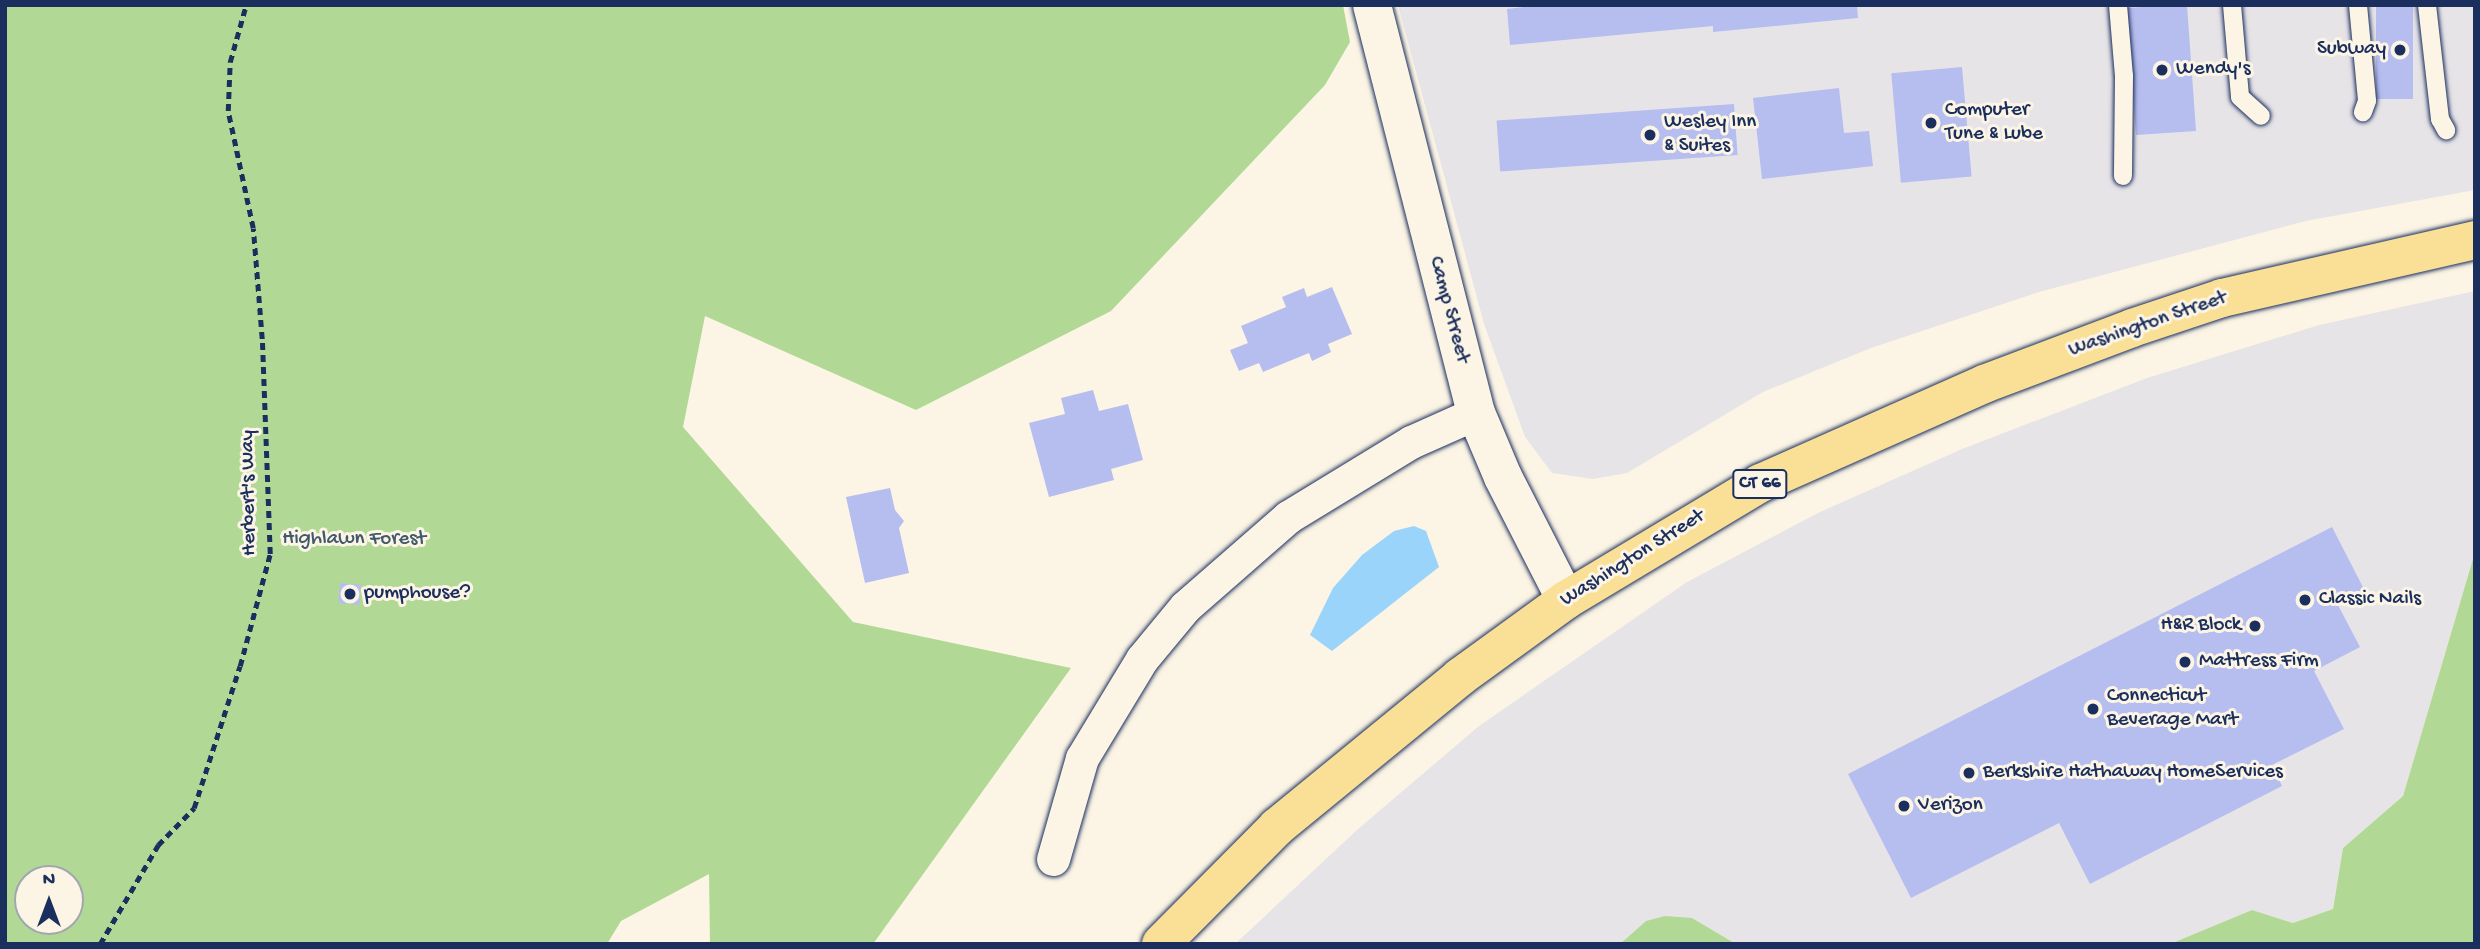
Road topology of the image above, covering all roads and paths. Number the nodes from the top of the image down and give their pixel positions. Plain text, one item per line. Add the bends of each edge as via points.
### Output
1 (246, 5) edge
2 (1372, 5) edge
3 (2118, 5) edge
4 (2232, 5) edge
5 (2358, 5) edge
6 (2427, 5) edge
7 (2363, 112) dead end
8 (2261, 116) dead end
9 (2446, 130) dead end
10 (2123, 176) dead end
11 (2475, 240) edge
12 (1476, 413) junction
13 (1566, 600) junction
14 (1053, 859) dead end
15 (100, 944) edge
16 (1161, 944) edge

1 - 15 path, Herbert's Way via 230,62 228,111 253,228 270,554 194,808 158,845
2 - 12 street, Camp Street
3 - 10 lane via 2124,76
4 - 8 lane via 2240,97
5 - 7 lane via 2367,101
6 - 9 lane via 2440,119
11 - 13 highway, Washington Street / CT 66 via 2222,298 1984,384 1761,483
12 - 13 street, Camp Street
12 - 14 street via 1411,442 1288,517 1185,607 1142,659 1082,758
13 - 16 highway, Washington Street / CT 66 via 1460,677 1278,827

